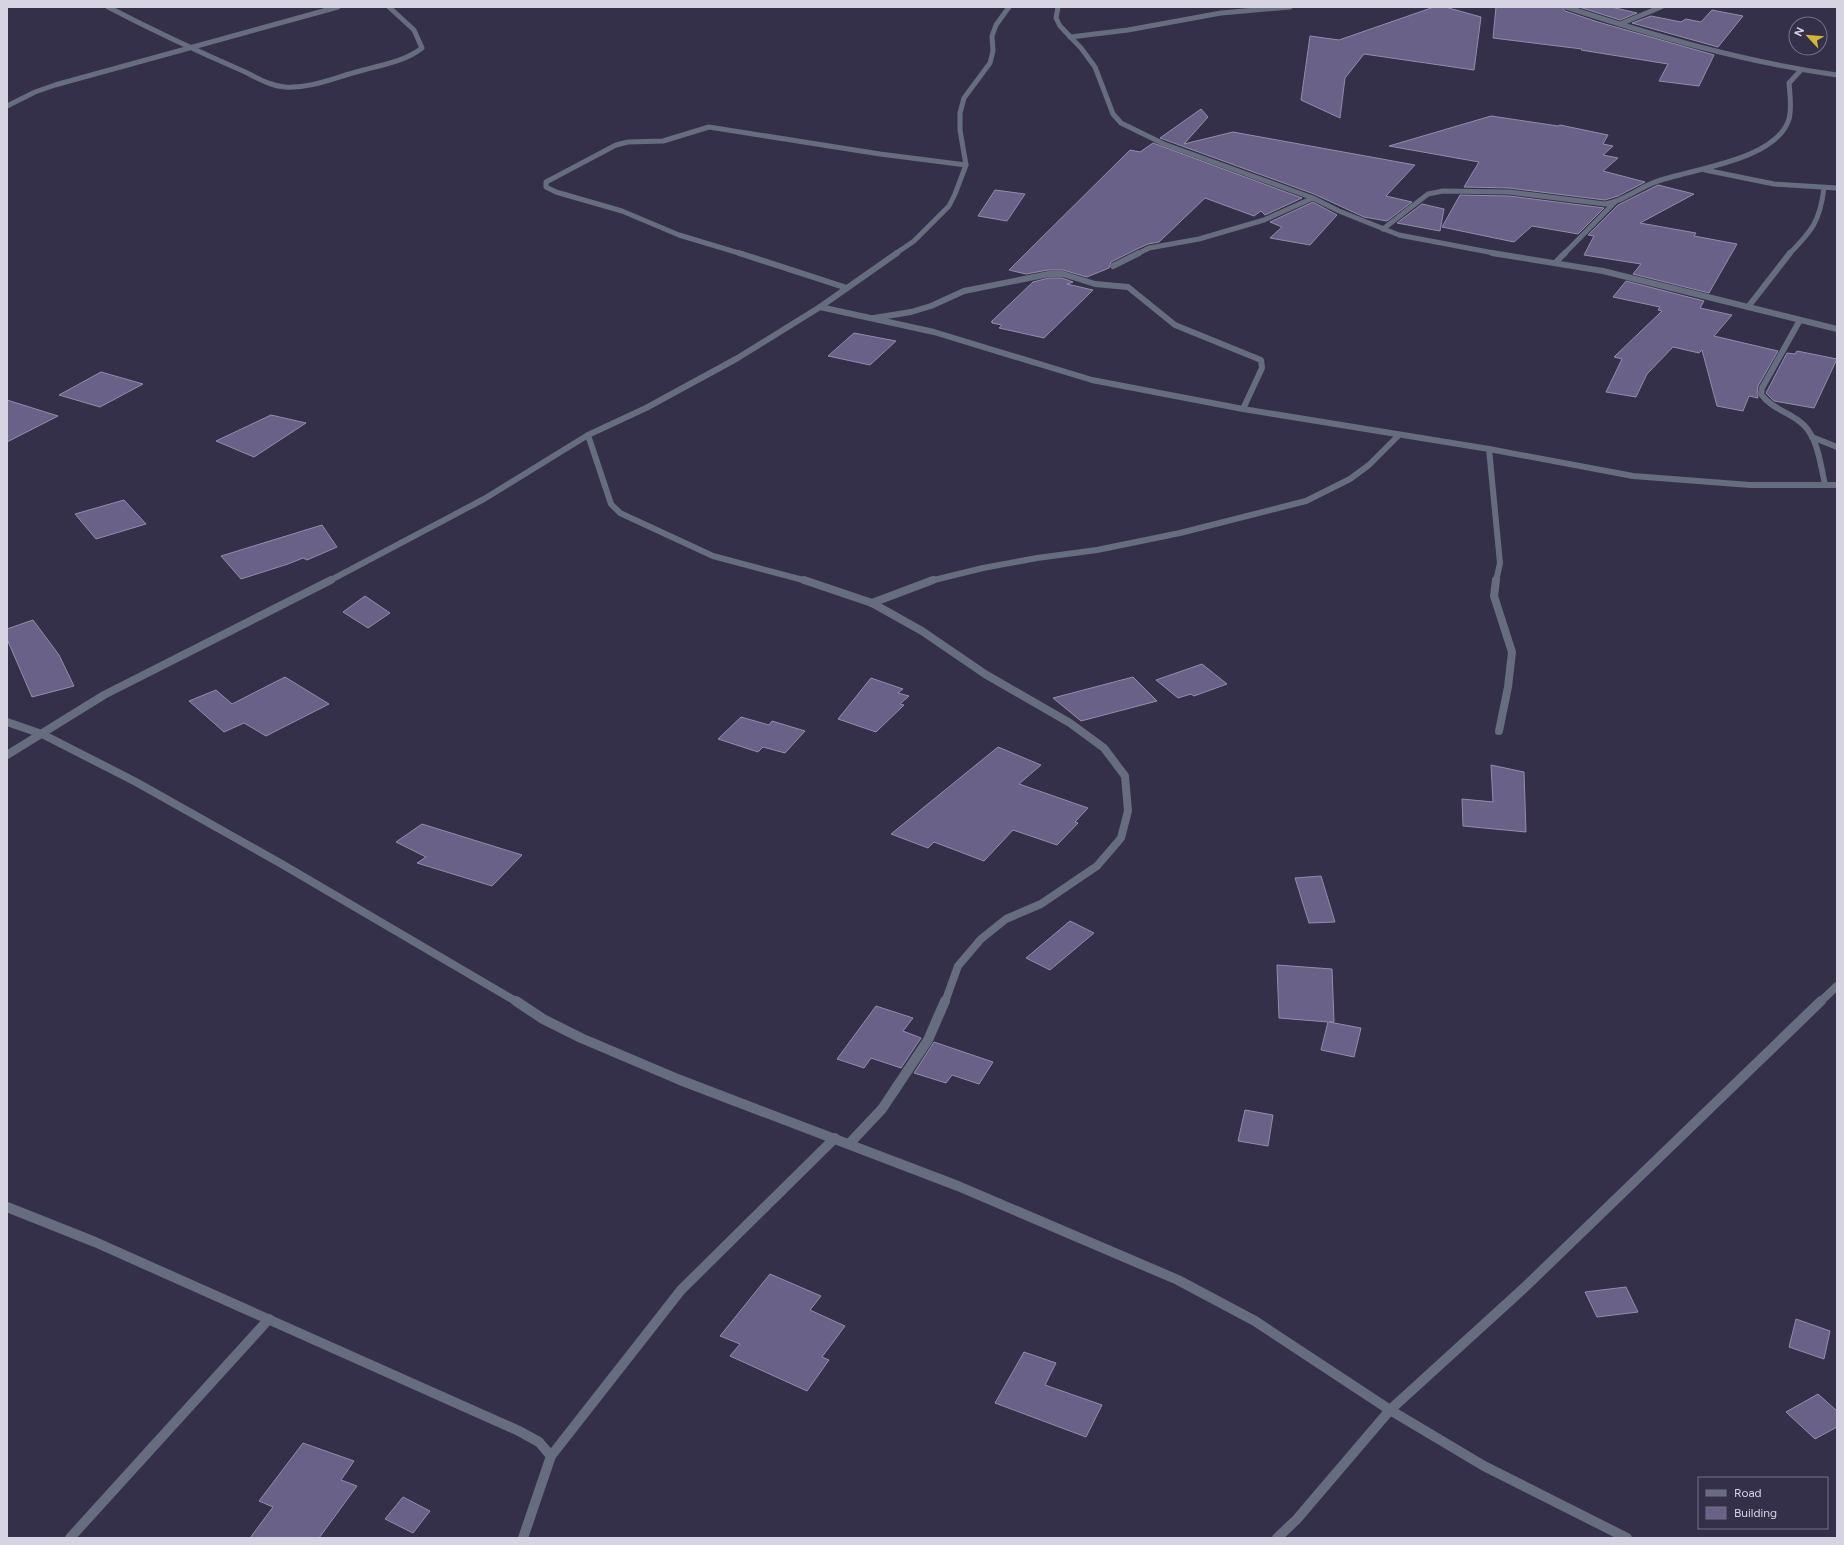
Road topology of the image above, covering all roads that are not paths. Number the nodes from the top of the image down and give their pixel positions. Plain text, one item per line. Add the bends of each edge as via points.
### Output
1 (108, 7) edge
2 (338, 7) edge
3 (389, 7) edge
4 (1009, 7) edge
5 (1058, 7) edge
6 (1290, 7) edge
7 (1566, 7) edge
8 (1661, 7) edge
9 (1620, 24) junction
10 (1070, 37) junction
11 (190, 48) junction
12 (1800, 70) junction
13 (1837, 75) edge
14 (7, 106) edge
15 (966, 165) junction
16 (1703, 170) junction
17 (1824, 188) junction
18 (1837, 188) edge
19 (1313, 198) junction
20 (1615, 202) junction
21 (1383, 229) junction
22 (1555, 263) junction
23 (1113, 266) dead end
24 (847, 288) junction
25 (820, 307) junction
26 (1748, 307) junction
27 (869, 318) junction
28 (1800, 320) junction
29 (1837, 329) edge
30 (1243, 410) junction
31 (588, 435) junction
32 (1398, 436) junction
33 (1812, 437) junction
34 (1837, 447) edge
35 (1489, 449) junction
36 (1825, 484) junction
37 (1837, 485) edge
38 (872, 603) junction
39 (7, 722) edge
40 (1499, 731) dead end
41 (42, 734) junction
42 (7, 755) edge
43 (1837, 986) edge
44 (835, 1138) junction
45 (849, 1144) junction
46 (7, 1207) edge
47 (269, 1320) junction
48 (1390, 1410) junction
49 (550, 1456) junction
50 (70, 1538) edge
51 (523, 1538) edge
52 (1277, 1538) edge
53 (1627, 1538) edge

1 - 11 street
2 - 11 street
3 - 11 street via 421,40 422,48 418,52 374,67 302,85 270,83
4 - 15 street via 996,25 992,36 993,51 990,63 964,98 960,113 960,130
5 - 10 street via 1056,18
6 - 10 street via 1221,13 1122,31
7 - 9 street
8 - 9 street
9 - 12 street via 1704,48
10 - 19 street via 1095,68 1112,114 1121,123 1164,144
11 - 14 street via 55,85
12 - 13 street
12 - 16 street via 1789,83 1789,120 1782,132 1757,152
15 - 24 street via 949,206 937,219 914,241
15 - 24 street via 709,127 663,141 616,145 546,182 546,187 556,192 622,211 679,235
16 - 17 street via 1774,184
16 - 20 street via 1658,180
17 - 18 street
17 - 26 street via 1818,219
19 - 21 street
19 - 23 street via 1264,220 1199,239 1149,248
20 - 21 street via 1583,202 1504,191 1442,190 1428,194
20 - 22 street
21 - 22 street via 1435,243
22 - 26 street via 1610,272
24 - 25 street
25 - 27 street
25 - 31 street via 722,367 646,408
26 - 28 street
27 - 30 street via 934,332 1092,380
27 - 30 street via 911,312 964,291 1049,274 1070,276 1100,285 1128,287 1175,324 1261,360 1262,368
28 - 29 street
28 - 33 street via 1762,388 1762,394 1769,403 1798,420
30 - 32 street
31 - 38 street via 611,504 620,513 713,556 815,583
31 - 41 street via 484,499 392,549 104,695
32 - 35 street
32 - 38 street via 1369,465 1350,479 1306,501 1157,538 1037,558 933,580
33 - 34 street
33 - 36 street
35 - 36 street via 1633,476 1750,485
35 - 40 street via 1500,563 1494,596 1512,652
36 - 37 street
38 - 45 street via 922,631 985,674 1070,723 1104,748 1125,776 1128,811 1121,838 1098,866 1041,904 1006,919 981,939 967,955 958,966 942,1012 928,1040 882,1109
39 - 41 street
41 - 42 street
41 - 44 street via 136,782 280,862 543,1019 680,1080
43 - 48 street via 1524,1288
44 - 45 street
44 - 49 street via 681,1290
45 - 48 street via 958,1186 1178,1280 1255,1321
46 - 47 street via 95,1242
47 - 49 street via 519,1431 539,1442
47 - 50 street
48 - 52 street via 1297,1519
48 - 53 street via 1484,1466
49 - 51 street

